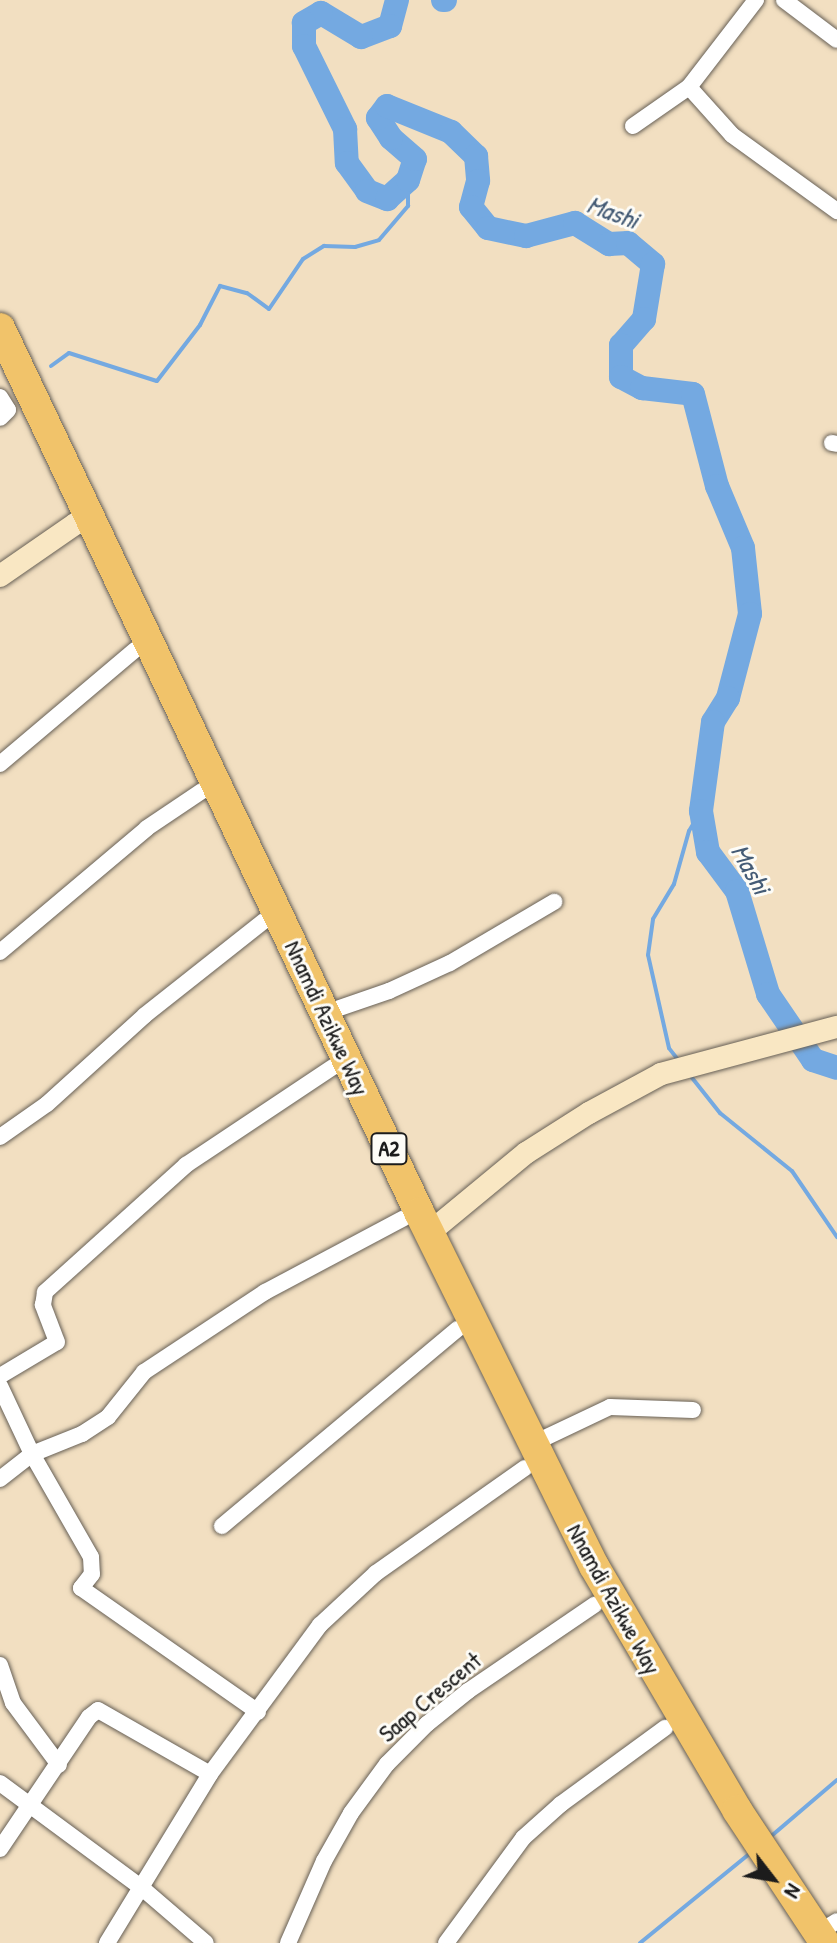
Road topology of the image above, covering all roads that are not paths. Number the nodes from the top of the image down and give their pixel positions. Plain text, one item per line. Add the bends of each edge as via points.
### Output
1 (756, 0) edge
2 (784, 0) edge
3 (837, 40) edge
4 (689, 87) junction
5 (633, 126) dead end
6 (837, 211) edge
7 (0, 328) edge
8 (0, 368) edge
9 (83, 520) junction
10 (0, 576) edge
11 (135, 650) junction
12 (0, 764) edge
13 (202, 791) junction
14 (554, 902) dead end
15 (264, 921) junction
16 (0, 952) edge
17 (325, 1013) junction
18 (837, 1027) edge
19 (333, 1067) junction
20 (0, 1137) edge
21 (417, 1226) junction
22 (458, 1329) junction
23 (0, 1376) edge
24 (0, 1386) edge
25 (693, 1410) dead end
26 (32, 1454) junction
27 (529, 1456) junction
28 (0, 1479) edge
29 (222, 1526) dead end
30 (594, 1605) junction
31 (0, 1665) edge
32 (258, 1712) junction
33 (665, 1728) junction
34 (59, 1765) junction
35 (210, 1774) junction
36 (0, 1783) edge
37 (30, 1805) junction
38 (0, 1849) edge
39 (142, 1888) junction
40 (821, 1935) edge
41 (107, 1943) edge
42 (206, 1943) edge
43 (288, 1943) edge
44 (446, 1943) edge

1 - 4 street
2 - 3 street
4 - 5 street
4 - 6 street via 732,135
7 - 9 highway, Nnamdi Azikwe Way / A2
8 - 9 highway, Nnamdi Azikwe Way / A2
9 - 10 street
9 - 11 highway, Nnamdi Azikwe Way / A2
9 - 17 highway, Nnamdi Azikwe Way / A2
11 - 12 street
11 - 13 highway, Nnamdi Azikwe Way / A2
13 - 15 highway, Nnamdi Azikwe Way / A2
13 - 16 street via 147,828
14 - 17 street via 450,963
15 - 19 highway, Nnamdi Azikwe Way / A2
15 - 20 street via 145,1015 47,1104
17 - 21 highway, Nnamdi Azikwe Way / A2
18 - 21 street via 661,1074 589,1113
19 - 21 highway, Nnamdi Azikwe Way / A2
19 - 23 street via 186,1165 45,1292 43,1305 57,1342
21 - 22 highway, Nnamdi Azikwe Way / A2
21 - 26 street via 265,1292 144,1372 108,1417
21 - 27 highway, Nnamdi Azikwe Way / A2
22 - 27 highway, Nnamdi Azikwe Way / A2
22 - 29 street
24 - 26 street
25 - 27 street via 610,1407
26 - 28 street
26 - 32 street via 91,1557 92,1574 81,1588
27 - 30 highway, Nnamdi Azikwe Way / A2
27 - 32 street via 376,1573 320,1625
27 - 40 highway, Nnamdi Azikwe Way / A2 via 670,1701
30 - 33 highway, Nnamdi Azikwe Way / A2
30 - 43 street, Saap Crescent via 468,1691 387,1764 324,1861
31 - 34 street via 13,1703
32 - 35 street
33 - 40 highway, Nnamdi Azikwe Way / A2 via 720,1819
33 - 44 street via 523,1838
34 - 35 street via 98,1710
34 - 37 street
35 - 39 street
36 - 37 street
37 - 38 street
37 - 39 street
39 - 41 street
39 - 42 street

